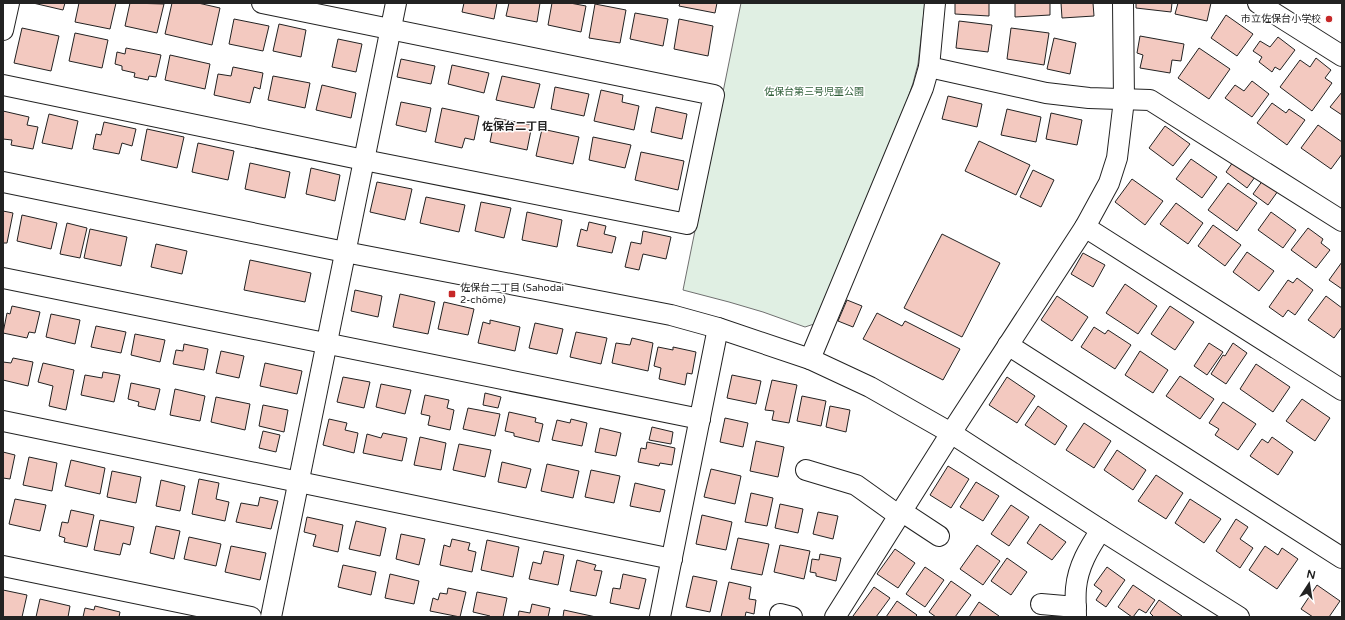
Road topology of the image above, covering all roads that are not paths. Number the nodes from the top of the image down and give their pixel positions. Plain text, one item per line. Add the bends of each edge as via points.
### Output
1 (9, 3) edge
2 (262, 3) edge
3 (396, 3) edge
4 (935, 3) edge
5 (1123, 3) edge
6 (1258, 3) edge
7 (390, 29) junction
8 (3, 30) edge
9 (1342, 56) edge
10 (929, 67) junction
11 (3, 85) edge
12 (1124, 100) junction
13 (364, 160) junction
14 (3, 182) edge
15 (1342, 221) edge
16 (1085, 227) junction
17 (345, 252) junction
18 (3, 278) edge
19 (718, 328) junction
20 (326, 344) junction
21 (1008, 346) junction
22 (810, 359) junction
23 (1342, 390) edge
24 (700, 419) junction
25 (3, 421) edge
26 (951, 433) junction
27 (806, 470) dead end
28 (298, 481) junction
29 (900, 513) junction
30 (1101, 530) junction
31 (938, 536) dead end
32 (1341, 554) edge
33 (672, 559) junction
34 (3, 566) edge
35 (1041, 604) dead end
36 (1076, 612) edge
37 (251, 617) edge
38 (271, 617) edge
39 (660, 617) edge
40 (835, 617) edge
41 (1239, 617) edge

1 - 8 street
2 - 7 street
3 - 7 street
4 - 10 street
5 - 12 street
6 - 9 street
7 - 13 street
7 - 13 street via 714,95 687,224
10 - 12 street via 1046,93
10 - 22 street via 923,88
11 - 13 street
12 - 15 street via 1150,100
12 - 16 street via 1117,158 1109,183
13 - 17 street
14 - 17 street
16 - 21 street
16 - 23 street
17 - 19 street via 671,315
17 - 20 street
18 - 20 street
19 - 22 street
19 - 24 street
20 - 24 street
20 - 28 street
21 - 26 street
21 - 32 street
22 - 26 street via 870,387
24 - 33 street
25 - 28 street
26 - 29 street
26 - 30 street
27 - 29 street via 856,485
28 - 33 street
28 - 38 street
29 - 31 street
29 - 40 street
30 - 36 street via 1088,548 1080,569 1076,587
30 - 41 street
33 - 39 street
34 - 37 street
35 - 36 street

